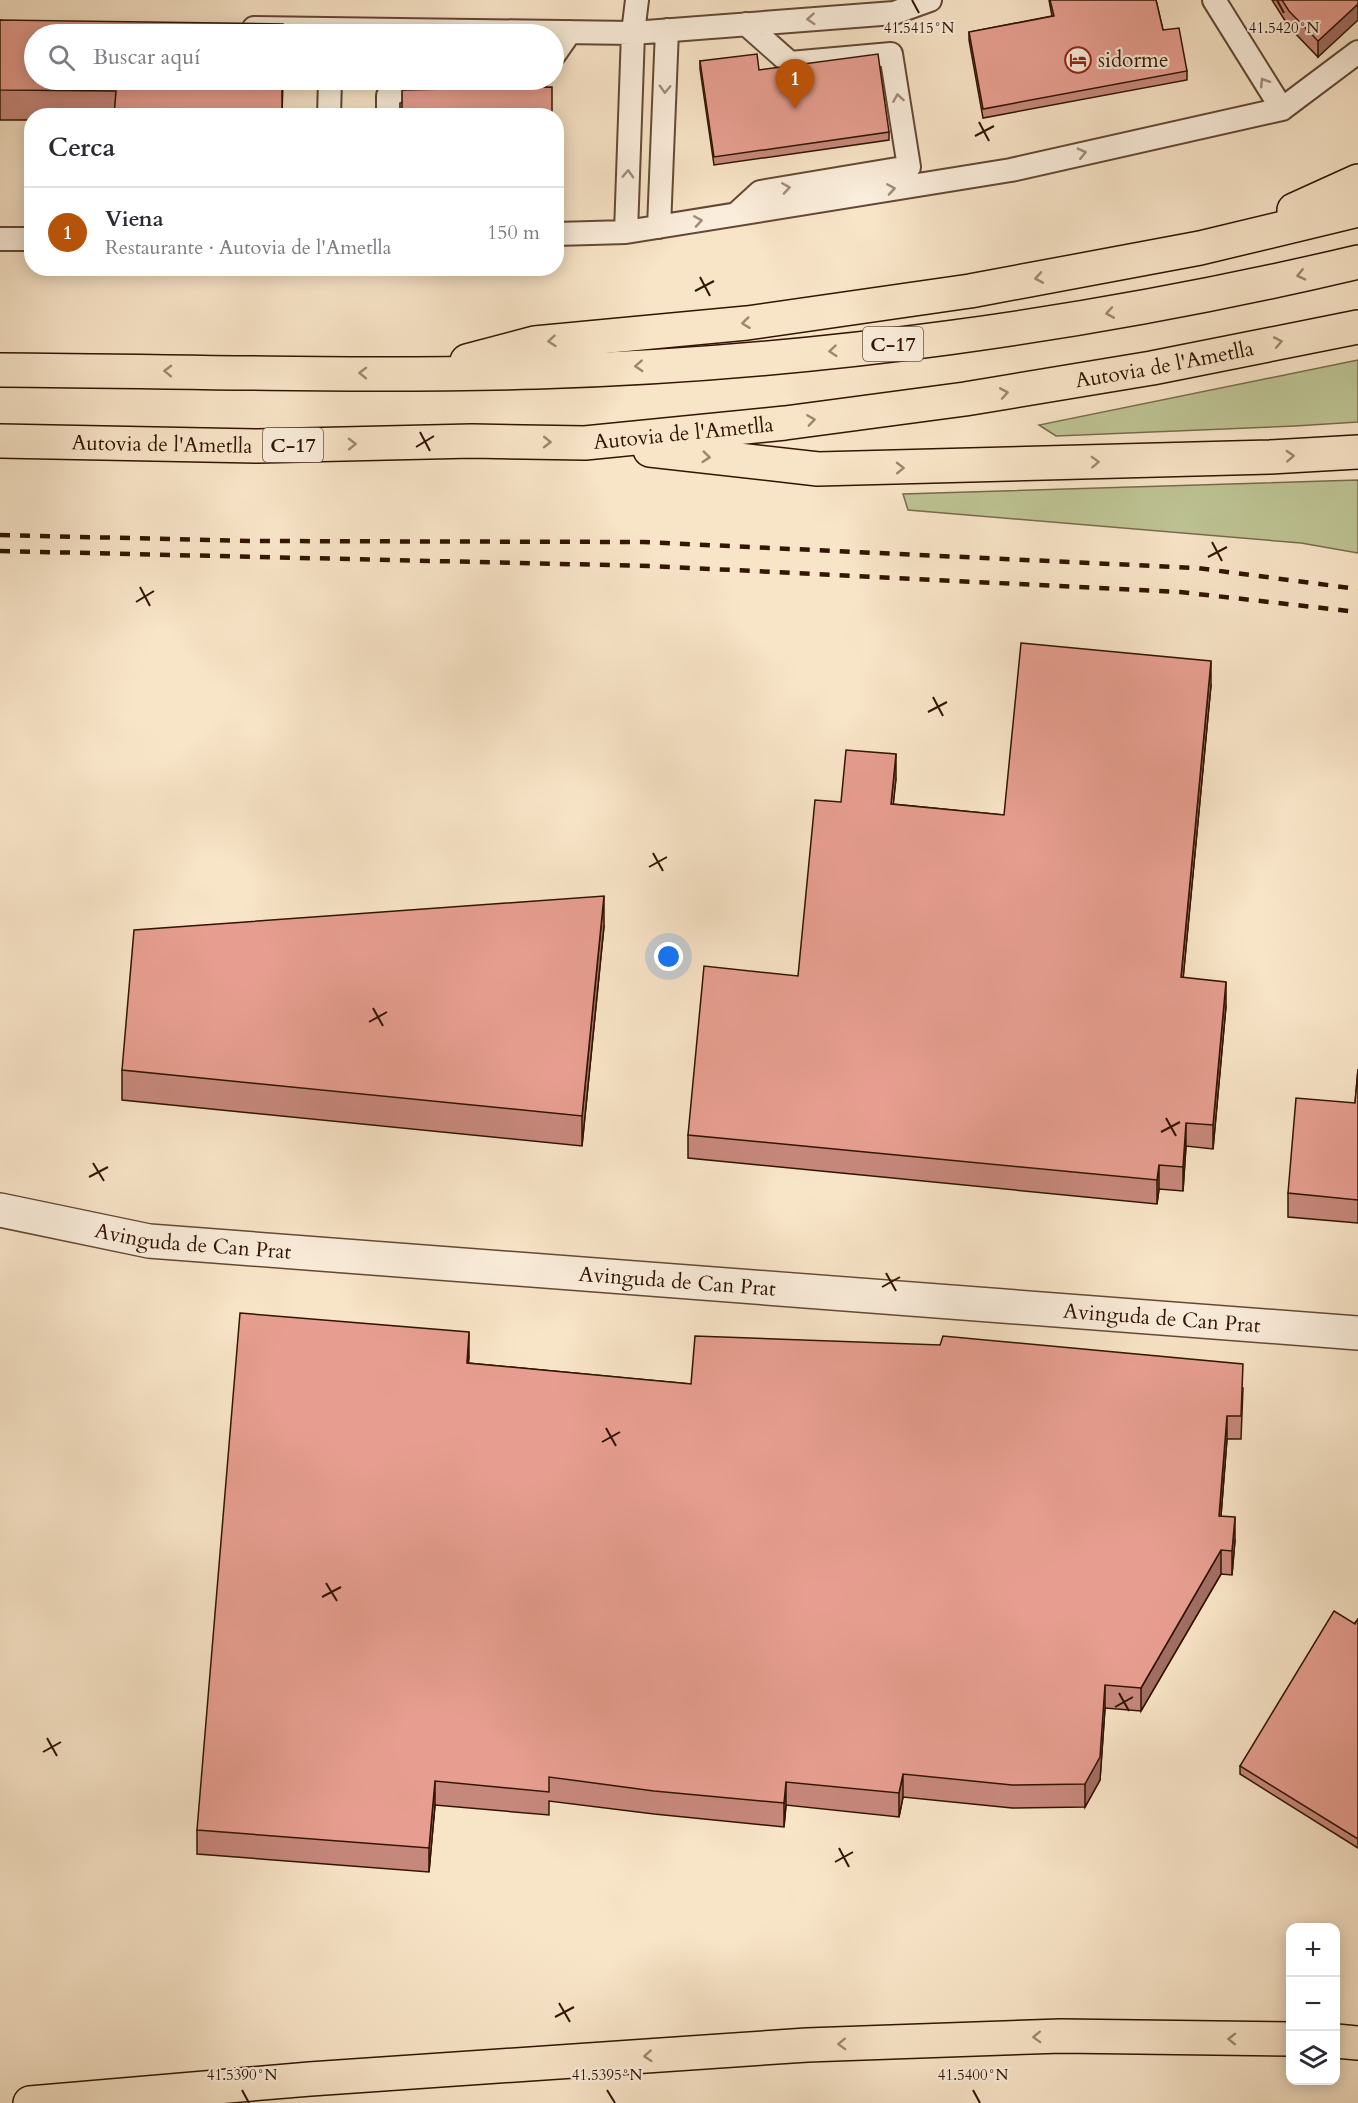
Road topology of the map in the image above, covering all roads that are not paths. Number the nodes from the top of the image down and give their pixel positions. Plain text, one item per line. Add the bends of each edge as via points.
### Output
1 (638, 0) edge
2 (930, 0) edge
3 (1214, 0) edge
4 (746, 24) junction
5 (667, 30) junction
6 (564, 32) edge
7 (570, 32) junction
8 (633, 33) junction
9 (564, 41) edge
10 (1358, 52) edge
11 (330, 90) edge
12 (400, 90) edge
13 (329, 108) edge
14 (388, 108) edge
15 (1282, 110) junction
16 (1358, 181) edge
17 (1358, 210) edge
18 (736, 214) junction
19 (659, 227) junction
20 (626, 232) junction
21 (564, 234) edge
22 (0, 239) edge
23 (24, 239) edge
24 (1200, 248) junction
25 (1358, 262) edge
26 (1358, 327) edge
27 (0, 370) edge
28 (422, 374) junction
29 (0, 441) edge
30 (585, 443) junction
31 (1358, 452) edge
32 (0, 1210) edge
33 (1358, 1333) edge
34 (1286, 2039) edge
35 (1340, 2041) edge
36 (1358, 2043) edge
37 (30, 2103) edge

1 - 8 lane
2 -> 4 lane via 894,13
15 -> 3 lane
4 - 5 lane
18 -> 4 lane via 760,192 909,167 891,54 790,63
5 - 8 lane
5 -> 19 lane
6 - 7 lane
7 - 8 lane
7 - 9 lane
20 -> 8 lane
10 - 15 lane
11 - 13 lane
12 - 14 lane via 388,96
18 -> 15 lane via 1011,170
16 - 24 highway
17 - 24 highway
19 -> 18 lane
19 - 20 lane
20 - 21 lane
22 - 23 lane
24 -> 28 highway via 970,291 747,323 535,343
25 -> 28 highway, C-17 via 1209,296 848,349 695,363
30 -> 26 highway, Autovia de l'Ametlla / C-17 via 785,423 965,399 1152,368
28 -> 27 highway, C-17
29 -> 30 highway, Autovia de l'Ametlla / C-17 via 258,446 472,441
30 -> 31 highway via 818,469
32 - 33 street, Avinguda de Can Prat via 149,1241
34 -> 37 highway via 1061,2037 807,2045 321,2078
35 - 36 highway

